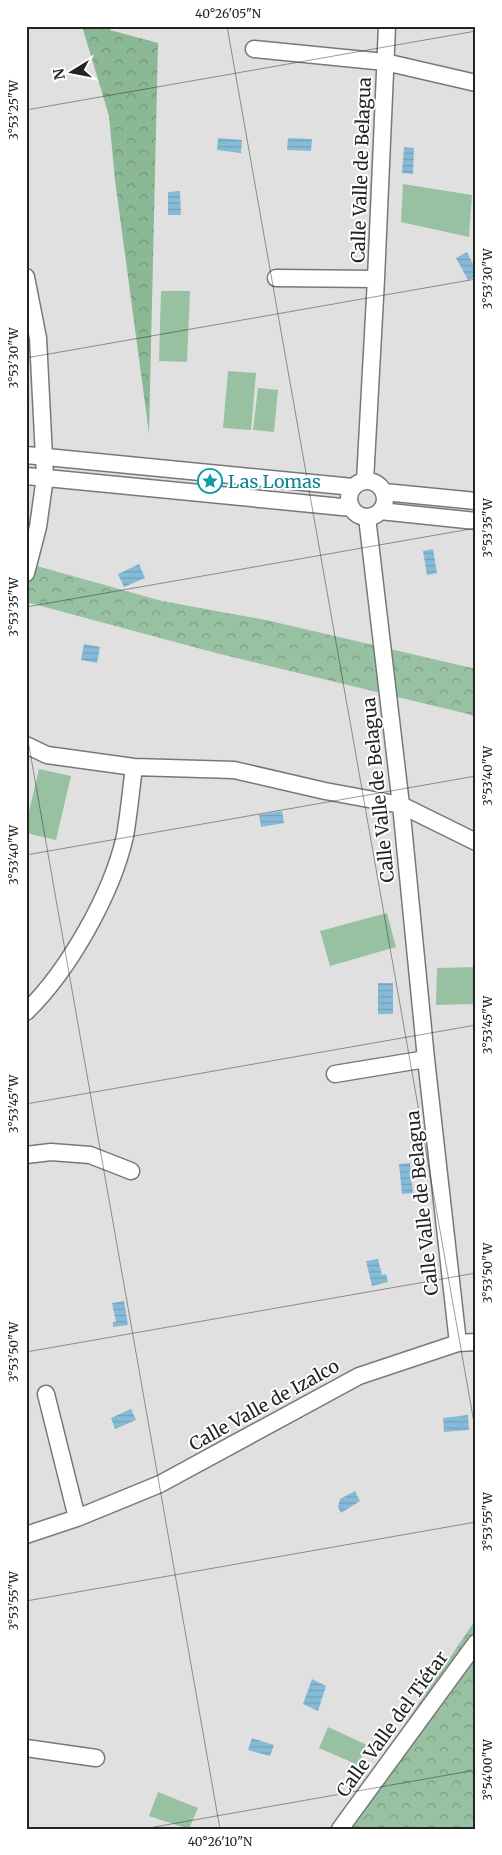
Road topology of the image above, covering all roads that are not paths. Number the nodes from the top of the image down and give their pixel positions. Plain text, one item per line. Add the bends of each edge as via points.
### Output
1 (387, 26) edge
2 (254, 49) dead end
3 (385, 62) junction
4 (476, 83) edge
5 (26, 277) edge
6 (276, 278) dead end
7 (376, 279) junction
8 (26, 454) edge
9 (45, 456) junction
10 (150, 468) junction
11 (26, 476) edge
12 (45, 477) junction
13 (359, 484) junction
14 (148, 488) junction
15 (384, 492) junction
16 (476, 501) edge
17 (352, 508) junction
18 (374, 514) junction
19 (476, 521) edge
20 (26, 573) edge
21 (26, 745) edge
22 (134, 767) junction
23 (401, 805) junction
24 (476, 842) edge
25 (26, 1012) edge
26 (426, 1059) junction
27 (334, 1074) dead end
28 (26, 1154) edge
29 (131, 1171) dead end
30 (476, 1342) edge
31 (458, 1343) junction
32 (46, 1394) dead end
33 (77, 1518) junction
34 (26, 1535) edge
35 (476, 1643) edge
36 (26, 1748) edge
37 (96, 1758) dead end
38 (340, 1829) edge

1 - 3 street, Calle Valle de Belagua
2 - 3 street, Calle Valle de Belagua
3 - 4 street
3 - 7 street, Calle Valle de Belagua
5 - 9 street via 38,338
6 - 7 street, Calle Valle de Belagua
7 - 13 street, Calle Valle de Belagua
8 - 9 street
9 - 10 street
9 - 12 street
10 - 13 street
10 - 14 street
11 - 12 street
12 - 14 street
12 - 20 street via 38,527
13 - 15 street via 376,483
13 - 17 street via 349,498
14 - 17 street
15 - 16 street
15 - 18 street via 385,502
17 - 18 street via 358,514
18 - 19 street
18 - 23 street, Calle Valle de Belagua
21 - 22 street via 47,755
22 - 23 street via 234,770
22 - 25 street via 124,836 109,884 69,960 41,998
23 - 24 street
23 - 26 street, Calle Valle de Belagua
26 - 27 street
26 - 31 street, Calle Valle de Belagua
28 - 29 street via 90,1155
30 - 31 street, Calle Valle de Izalco
31 - 33 street, Calle Valle de Izalco via 359,1376 160,1484
32 - 33 street
33 - 34 street, Calle Valle de Izalco
35 - 38 street, Calle Valle del Tiétar
36 - 37 street

